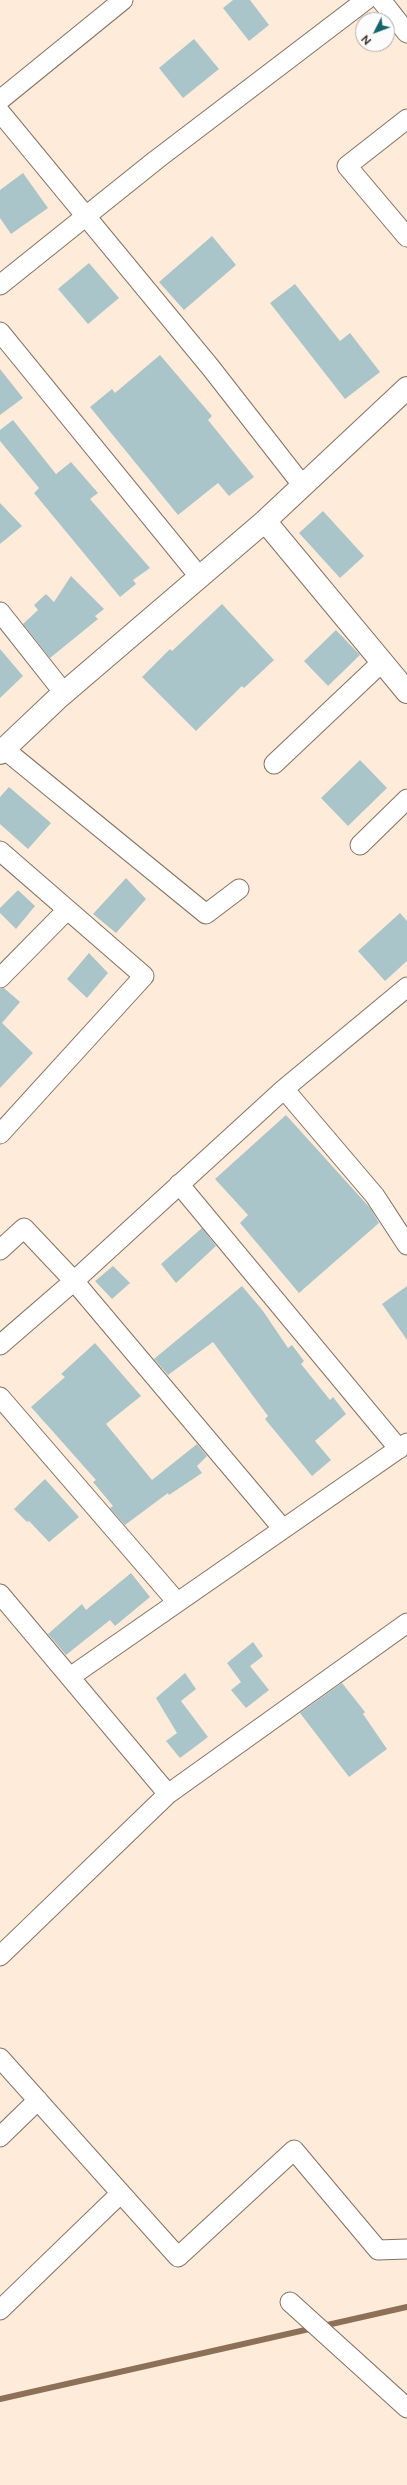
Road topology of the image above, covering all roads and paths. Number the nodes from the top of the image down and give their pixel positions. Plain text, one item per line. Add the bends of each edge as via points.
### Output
1 (123, 0) edge
2 (366, 0) edge
3 (381, 0) edge
4 (407, 33) edge
5 (0, 100) edge
6 (0, 112) edge
7 (407, 119) edge
8 (85, 217) junction
9 (407, 237) edge
10 (0, 285) edge
11 (0, 332) edge
12 (407, 388) edge
13 (303, 486) junction
14 (264, 521) junction
15 (198, 576) junction
16 (0, 612) edge
17 (382, 662) junction
18 (407, 692) edge
19 (64, 693) junction
20 (2, 751) edge
21 (274, 764) dead end
22 (407, 799) edge
23 (360, 845) dead end
24 (0, 851) edge
25 (239, 889) dead end
26 (67, 910) junction
27 (0, 978) edge
28 (407, 987) edge
29 (284, 1089) junction
30 (0, 1134) edge
31 (179, 1184) junction
32 (407, 1245) edge
33 (0, 1250) edge
34 (74, 1281) junction
35 (0, 1345) edge
36 (0, 1397) edge
37 (403, 1446) edge
38 (283, 1529) junction
39 (177, 1602) junction
40 (3, 1603) edge
41 (407, 1623) edge
42 (70, 1677) junction
43 (168, 1794) junction
44 (3, 1947) edge
45 (0, 2058) edge
46 (38, 2100) junction
47 (0, 2137) edge
48 (120, 2193) junction
49 (407, 2249) edge
50 (290, 2302) dead end
51 (0, 2310) edge
52 (407, 2408) edge

1 - 5 street
2 - 8 street
3 - 4 street
6 - 8 street
7 - 9 street via 347,166
8 - 10 street
8 - 13 street via 211,368
11 - 15 street
12 - 13 street
13 - 14 street
14 - 15 street
14 - 17 street
15 - 19 street
16 - 19 street
17 - 18 street
17 - 21 street
19 - 20 street
20 - 25 street via 206,914
22 - 23 street
24 - 26 street
26 - 27 street
26 - 30 street via 144,976
28 - 29 street
29 - 31 street
29 - 32 street via 375,1196
31 - 34 street
31 - 37 street
33 - 34 street via 24,1228
34 - 35 street
34 - 38 street
36 - 39 street
37 - 38 street
38 - 39 street
39 - 42 street
40 - 42 street
41 - 43 street
42 - 43 street
43 - 44 street
45 - 46 street
46 - 47 street
46 - 48 street
48 - 49 street via 178,2257 294,2150 378,2250
48 - 51 street
50 - 52 street

